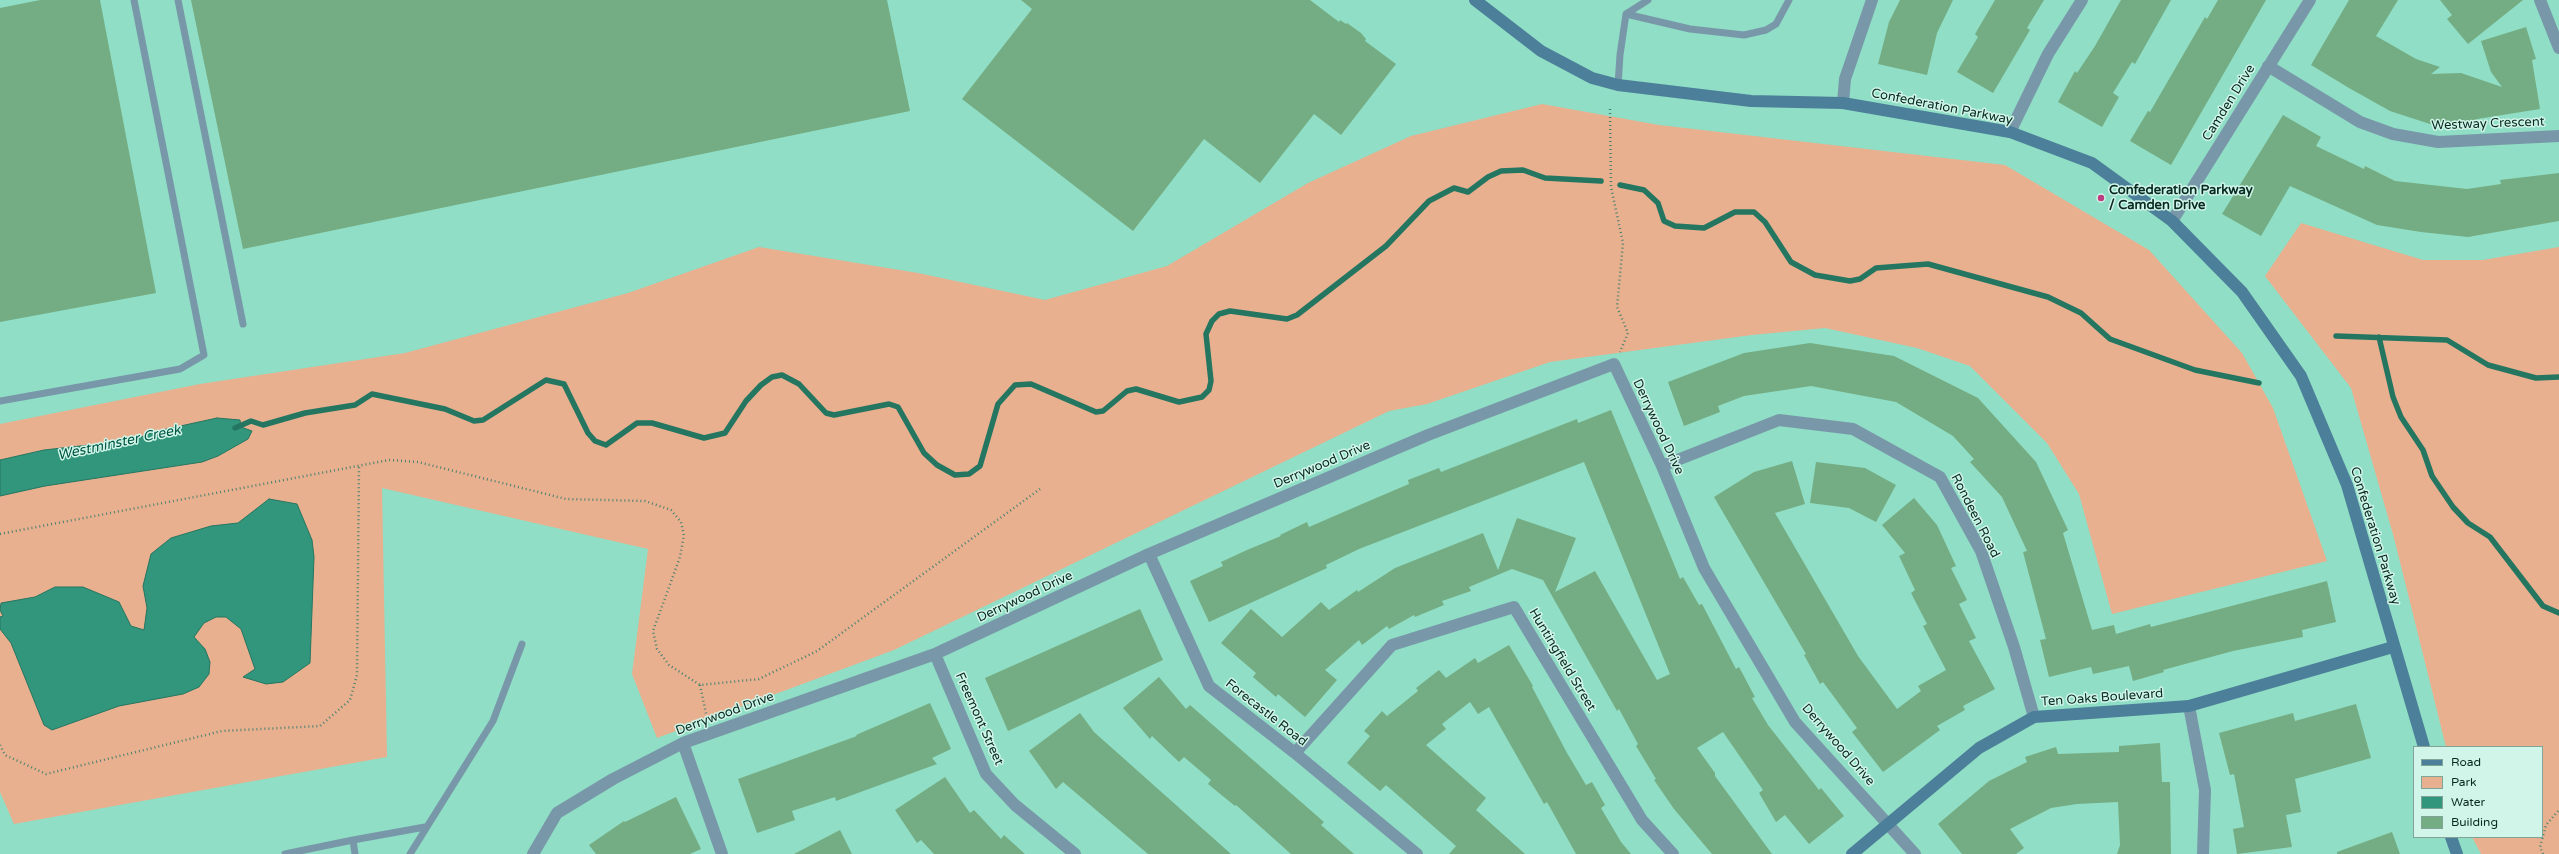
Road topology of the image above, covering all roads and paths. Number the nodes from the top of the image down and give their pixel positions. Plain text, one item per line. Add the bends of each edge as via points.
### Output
1 (134, 0) edge
2 (178, 0) edge
3 (1475, 0) edge
4 (1648, 0) edge
5 (1789, 0) edge
6 (1872, 0) edge
7 (2082, 0) edge
8 (2310, 0) edge
9 (2540, 0) edge
10 (1626, 14) junction
11 (2559, 48) edge
12 (2268, 66) junction
13 (1618, 85) junction
14 (1843, 103) junction
15 (1610, 109) dead end
16 (2010, 132) junction
17 (2559, 136) edge
18 (2172, 221) junction
19 (243, 324) dead end
20 (1614, 364) junction
21 (0, 401) edge
22 (359, 465) junction
23 (1662, 466) junction
24 (1040, 489) dead end
25 (0, 534) edge
26 (1149, 554) junction
27 (522, 644) dead end
28 (2393, 647) junction
29 (935, 654) junction
30 (700, 686) junction
31 (2189, 706) junction
32 (2034, 717) junction
33 (708, 723) dead end
34 (683, 743) junction
35 (0, 745) edge
36 (2424, 746) edge
37 (1295, 753) junction
38 (2559, 810) edge
39 (1889, 824) junction
40 (425, 827) junction
41 (2543, 836) edge
42 (2452, 838) edge
43 (2542, 838) edge
44 (353, 840) junction
45 (285, 854) edge
46 (355, 854) edge
47 (410, 854) edge
48 (533, 854) edge
49 (722, 854) edge
50 (1075, 854) edge
51 (1417, 854) edge
52 (1673, 854) edge
53 (1852, 854) edge
54 (1915, 854) edge
55 (2203, 854) edge
56 (2457, 854) edge
57 (2543, 854) edge

1 - 21 lane via 204,355 180,369
2 - 19 lane
3 - 13 street, Confederation Parkway via 1541,51 1592,78
4 - 10 lane
5 - 10 lane via 1776,24 1766,30 1744,35 1690,29
6 - 14 street via 1844,79
7 - 16 street via 2048,54
8 - 12 street, Camden Drive
9 - 11 street
10 - 13 lane
12 - 17 street, Westway Crescent via 2360,122 2393,134 2438,142
12 - 18 street, Camden Drive
13 - 14 street, Confederation Parkway via 1751,101
14 - 16 street, Confederation Parkway
15 - 20 path via 1611,187 1623,242 1618,307 1628,333
16 - 18 street, Confederation Parkway via 2092,163
18 - 28 street, Confederation Parkway via 2242,292 2301,376 2347,485
20 - 23 street, Derrywood Drive
20 - 26 street, Derrywood Drive via 1428,435
22 - 25 path
22 - 30 path via 390,460 418,462 566,499 645,501 670,510 681,522 684,535 680,557 653,631 657,648 669,665
22 - 35 path via 357,676 350,700 320,726 222,731 46,774 5,755
23 - 32 street, Rondeen Road via 1779,420 1853,429 1940,477 1981,552 2014,647
23 - 39 street, Derrywood Drive via 1704,568 1795,722
24 - 30 path via 817,651 759,679
26 - 29 street, Derrywood Drive
26 - 37 street, Forecastle Road via 1209,686
27 - 40 lane via 493,722
28 - 31 street, Ten Oaks Boulevard
28 - 36 street, Confederation Parkway
29 - 34 street, Derrywood Drive
29 - 50 street, Freemont Street via 986,774 1015,805
30 - 33 path
31 - 32 street, Ten Oaks Boulevard
31 - 55 street via 2205,790
32 - 39 street, Ten Oaks Boulevard via 1979,748
34 - 48 street, Derrywood Drive via 612,780 557,813
34 - 49 street
37 - 51 street, Forecastle Road
37 - 52 street, Huntingfield Street via 1392,645 1514,607 1642,820
38 - 41 path via 2546,825
39 - 53 street, Ten Oaks Boulevard
39 - 54 street, Derrywood Drive
40 - 44 lane
40 - 47 lane
42 - 56 street
43 - 57 path via 2540,847
44 - 45 lane
44 - 46 lane

